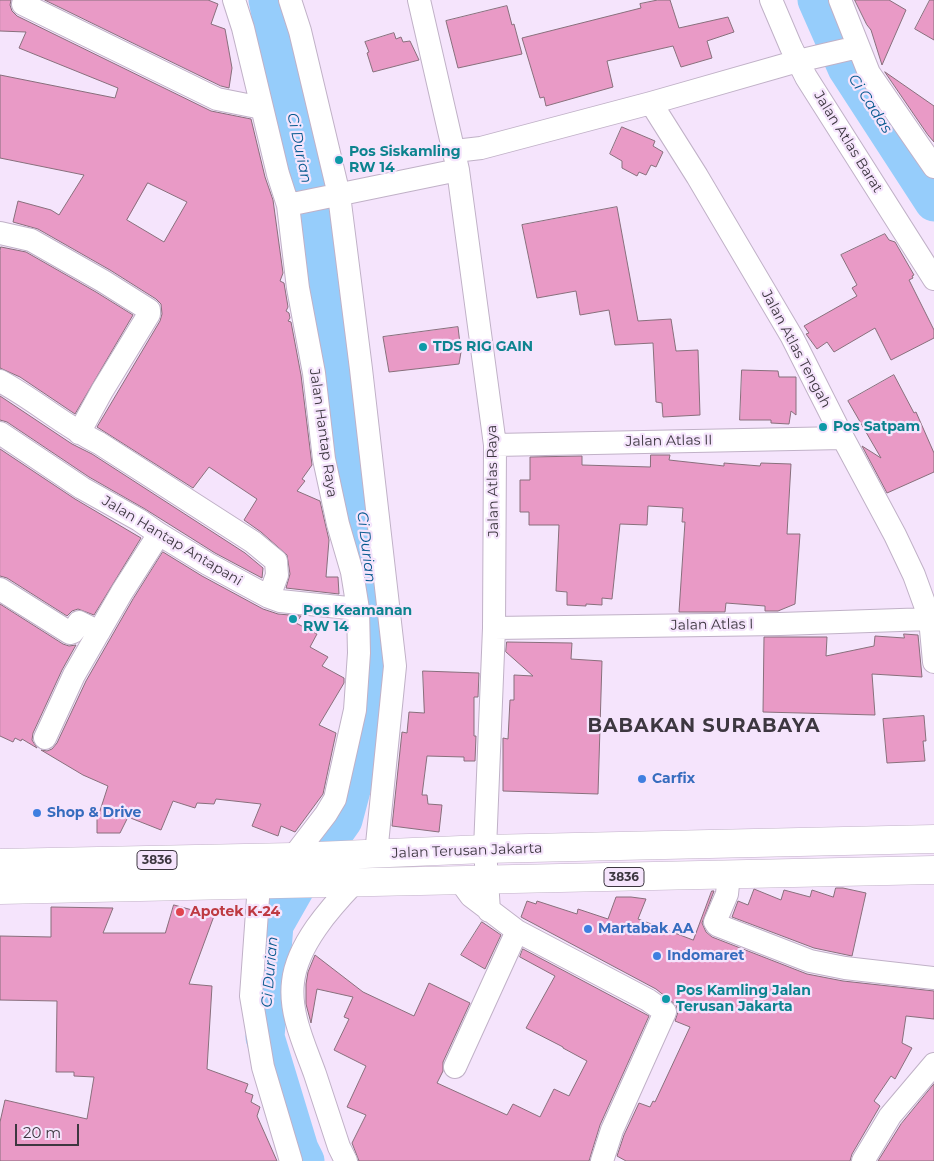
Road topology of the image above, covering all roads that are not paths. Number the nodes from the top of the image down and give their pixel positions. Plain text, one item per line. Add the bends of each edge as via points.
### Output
1 (234, 0) edge
2 (290, 0) edge
3 (419, 0) edge
4 (771, 0) edge
5 (840, 0) edge
6 (23, 4) dead end
7 (851, 48) junction
8 (804, 59) junction
9 (651, 103) junction
10 (262, 108) junction
11 (457, 161) junction
12 (934, 167) edge
13 (334, 196) junction
14 (293, 204) junction
15 (0, 232) edge
16 (934, 279) edge
17 (0, 381) edge
18 (0, 433) edge
19 (79, 433) junction
20 (843, 438) junction
21 (495, 445) junction
22 (159, 534) junction
23 (0, 589) edge
24 (270, 597) junction
25 (358, 609) junction
26 (930, 619) junction
27 (494, 628) junction
28 (99, 632) junction
29 (934, 662) edge
30 (45, 738) dead end
31 (934, 839) edge
32 (484, 849) junction
33 (372, 854) junction
34 (304, 856) junction
35 (0, 863) edge
36 (934, 870) edge
37 (729, 875) junction
38 (473, 881) junction
39 (266, 884) junction
40 (0, 890) edge
41 (347, 890) junction
42 (517, 931) junction
43 (934, 978) edge
44 (934, 1064) edge
45 (454, 1067) dead end
46 (291, 1161) edge
47 (346, 1161) edge
48 (602, 1161) edge
49 (862, 1161) edge

1 - 10 street, Jalan Hantap Raya
2 - 13 street via 300,31
3 - 11 street, Jalan Atlas Raya
4 - 8 street, Jalan Atlas Barat
5 - 7 street
6 - 10 street via 217,99
7 - 8 street
7 - 12 street
8 - 9 street
8 - 16 street, Jalan Atlas Barat via 806,77
9 - 11 street via 481,148
9 - 20 street, Jalan Atlas Tengah via 792,337
10 - 14 street, Jalan Hantap Raya via 278,174
11 - 13 street
11 - 21 street, Jalan Atlas Raya
13 - 14 street
13 - 33 street via 362,369 395,666
14 - 25 street, Jalan Hantap Raya via 298,288 314,373 324,459
15 - 19 street via 31,240 149,310
17 - 19 street
18 - 22 street, Jalan Hantap Antapani
19 - 24 street via 253,542 276,562 277,576
20 - 21 street, Jalan Atlas II
20 - 26 street, Jalan Atlas Tengah via 914,575
21 - 27 street, Jalan Atlas Raya
22 - 24 street, Jalan Hantap Antapani
22 - 28 street
23 - 28 street via 70,633 80,622
24 - 25 street, Jalan Hantap Antapani via 280,601
25 - 34 street, Jalan Hantap Raya via 356,710 335,799
26 - 27 street, Jalan Atlas I
26 - 29 street, Jalan Atlas Tengah
27 - 32 street, Jalan Atlas Raya
28 - 30 street via 74,675
31 - 32 main road, Jalan Terusan Jakarta / 3836
32 - 33 main road, Jalan Terusan Jakarta / 3836
32 - 38 street, Jalan Atlas Raya
33 - 34 main road, Jalan Terusan Jakarta / 3836
34 - 35 main road, Jalan Terusan Jakarta / 3836
36 - 37 main road, Jalan Terusan Jakarta / 3836
37 - 38 main road, Jalan Terusan Jakarta / 3836
37 - 43 street via 727,894 715,922 717,925 810,961
38 - 41 main road, Jalan Terusan Jakarta / 3836
38 - 42 street, Jalan Atlas Raya via 489,911
39 - 40 main road, Jalan Terusan Jakarta / 3836
39 - 41 main road, Jalan Terusan Jakarta / 3836 via 314,883
39 - 46 street via 252,996 263,1067
41 - 47 street via 322,920 300,956 292,992 296,1018
42 - 45 street
42 - 48 street via 648,1000 664,1012 612,1130
44 - 49 street via 890,1116

